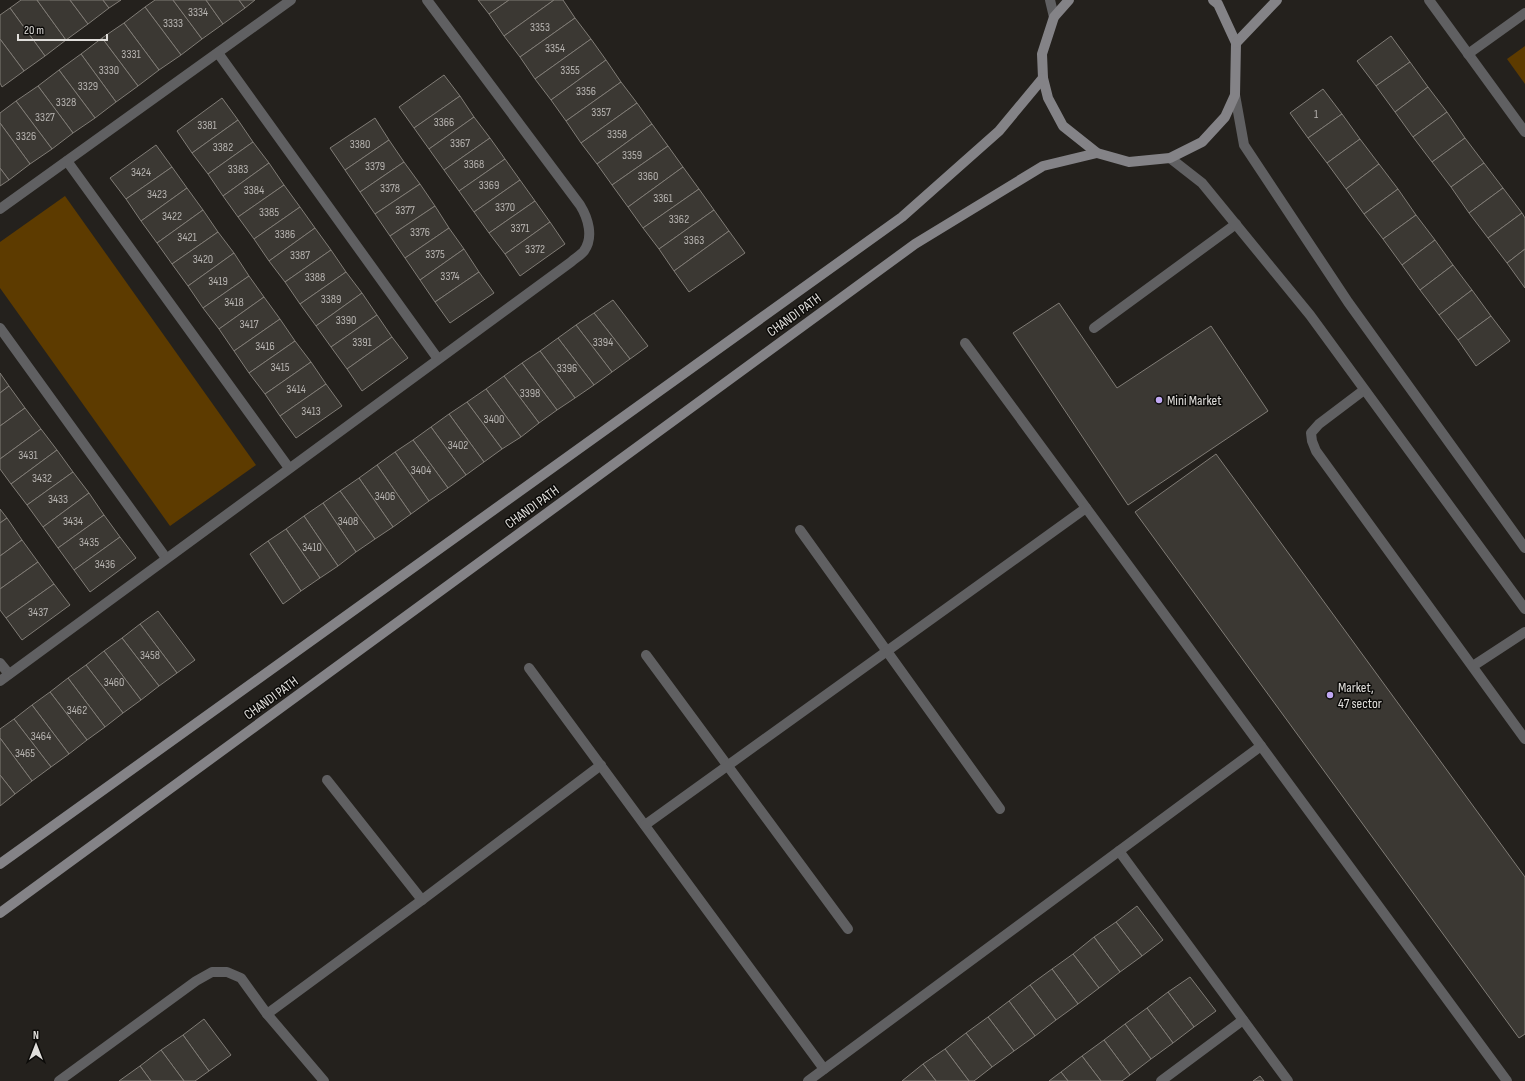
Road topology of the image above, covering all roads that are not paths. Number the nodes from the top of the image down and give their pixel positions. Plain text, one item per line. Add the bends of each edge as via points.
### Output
1 (291, 0) edge
2 (427, 0) edge
3 (1050, 0) edge
4 (1069, 0) edge
5 (1213, 0) edge
6 (1277, 0) edge
7 (1429, 0) edge
8 (1525, 13) edge
9 (1054, 17) junction
10 (1236, 43) junction
11 (218, 53) junction
12 (1468, 54) junction
13 (1043, 78) junction
14 (1235, 95) junction
15 (1525, 132) edge
16 (1097, 153) junction
17 (1170, 158) junction
18 (67, 161) junction
19 (0, 209) edge
20 (1236, 224) junction
21 (0, 328) edge
22 (1094, 328) dead end
23 (966, 342) dead end
24 (438, 359) junction
25 (1364, 390) junction
26 (289, 468) junction
27 (1086, 508) junction
28 (800, 530) dead end
29 (1525, 548) edge
30 (166, 558) junction
31 (1525, 609) edge
32 (1525, 632) edge
33 (887, 651) junction
34 (646, 655) dead end
35 (0, 662) edge
36 (1473, 666) junction
37 (529, 668) dead end
38 (9, 674) junction
39 (0, 681) edge
40 (1525, 739) edge
41 (1261, 746) junction
42 (601, 765) junction
43 (728, 765) junction
44 (327, 780) dead end
45 (1000, 809) dead end
46 (645, 825) junction
47 (1119, 851) junction
48 (0, 864) edge
49 (422, 900) junction
50 (0, 913) edge
51 (848, 929) dead end
52 (267, 1014) junction
53 (1243, 1020) junction
54 (824, 1069) junction
55 (59, 1081) edge
56 (324, 1081) edge
57 (808, 1081) edge
58 (1161, 1081) edge
59 (1288, 1081) edge
60 (1507, 1081) edge

1 - 11 street
2 - 24 street via 580,205 586,214 589,227 588,242 584,251 572,262
3 - 9 street
4 - 9 main road
5 - 10 main road via 1218,4
6 - 10 main road
7 - 12 street
8 - 12 street
9 - 13 main road via 1042,54
10 - 14 main road
11 - 18 street
11 - 24 street
12 - 15 street
13 - 16 main road via 1048,98 1063,126
13 - 48 main road, CHANDI PATH via 999,131 902,216
14 - 17 main road via 1224,117 1202,142
14 - 29 street via 1244,145 1348,302
16 - 17 main road via 1129,162
16 - 50 main road, CHANDI PATH via 1043,166 915,244
17 - 20 street via 1202,182
18 - 19 street
18 - 26 street
20 - 22 street
20 - 25 street via 1310,316
21 - 30 street
23 - 27 street
24 - 26 street
25 - 31 street
25 - 36 street via 1319,424 1311,433 1312,442 1316,451
26 - 30 street
27 - 33 street
27 - 41 street
28 - 33 street
30 - 38 street
32 - 36 street
33 - 43 street
33 - 45 street
34 - 43 street
35 - 38 street
36 - 40 street
37 - 42 street
38 - 39 street
41 - 47 street
41 - 60 street
42 - 46 street
42 - 49 street
43 - 46 street
43 - 51 street
44 - 49 street
46 - 54 street
47 - 53 street
47 - 54 street
49 - 52 street
52 - 55 street via 241,978 227,972 212,972
52 - 56 street
53 - 58 street
53 - 59 street
54 - 57 street

